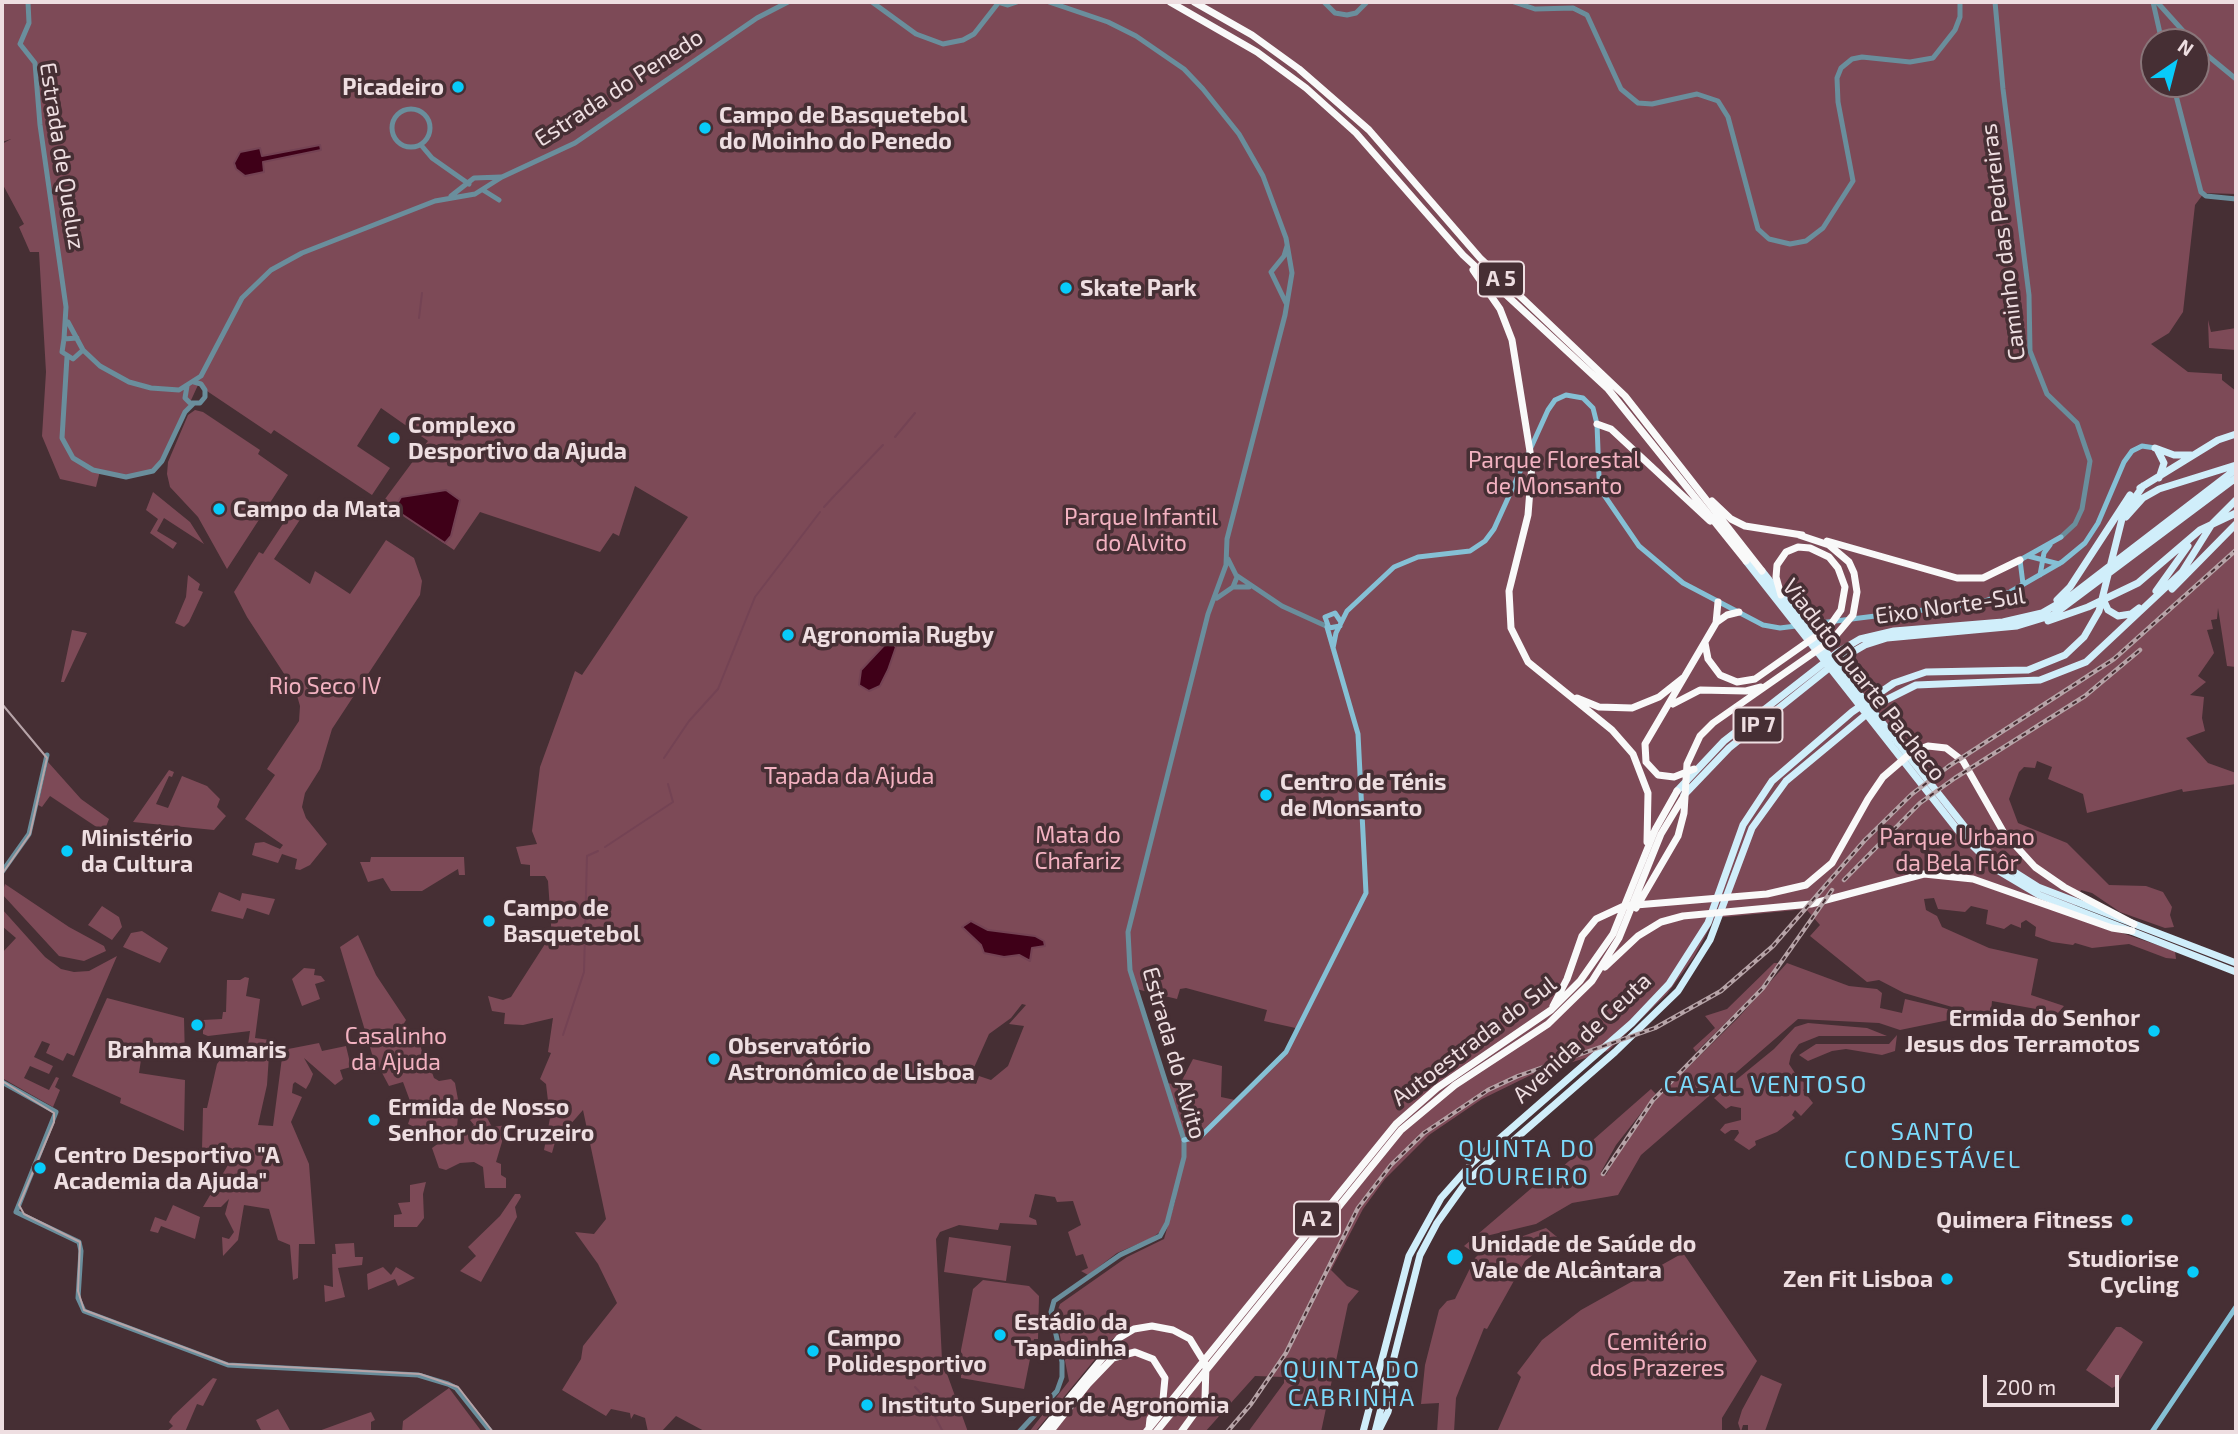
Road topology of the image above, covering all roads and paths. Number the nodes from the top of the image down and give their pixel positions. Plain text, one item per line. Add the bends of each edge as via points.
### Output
1 (28, 2) edge
2 (788, 2) edge
3 (872, 2) edge
4 (998, 2) edge
5 (1017, 2) edge
6 (1049, 2) edge
7 (1170, 2) edge
8 (1194, 2) edge
9 (1204, 2) edge
10 (1324, 2) edge
11 (1367, 2) edge
12 (1514, 2) edge
13 (1959, 2) edge
14 (1996, 2) edge
15 (2155, 2) edge
16 (2171, 19) junction
17 (1227, 20) junction
18 (2157, 23) junction
19 (2158, 28) edge
20 (2179, 28) edge
21 (2210, 57) edge
22 (2236, 79) edge
23 (2177, 98) edge
24 (421, 145) junction
25 (455, 172) junction
26 (502, 177) junction
27 (478, 178) junction
28 (469, 185) junction
29 (484, 189) junction
30 (453, 194) junction
31 (475, 194) junction
32 (2236, 199) edge
33 (499, 200) dead end
34 (1287, 243) junction
35 (1463, 255) junction
36 (1277, 263) junction
37 (1292, 270) junction
38 (1291, 278) junction
39 (1276, 282) junction
40 (1287, 306) junction
41 (68, 322) junction
42 (77, 338) junction
43 (64, 340) junction
44 (83, 350) junction
45 (67, 358) junction
46 (205, 369) junction
47 (190, 384) junction
48 (205, 389) junction
49 (193, 404) junction
50 (1597, 424) junction
51 (2236, 434) edge
52 (2155, 448) junction
53 (2195, 455) junction
54 (2236, 467) edge
55 (2159, 478) junction
56 (2236, 478) edge
57 (1692, 479) junction
58 (2143, 486) junction
59 (2236, 499) edge
60 (2236, 513) edge
61 (2236, 524) edge
62 (2119, 525) junction
63 (2200, 530) junction
64 (1798, 535) junction
65 (2061, 537) junction
66 (2195, 551) junction
67 (1227, 557) junction
68 (2023, 558) junction
69 (1746, 561) junction
70 (2042, 561) junction
71 (2059, 564) junction
72 (1223, 573) junction
73 (1235, 574) junction
74 (2040, 575) junction
75 (1220, 582) junction
76 (2023, 584) junction
77 (1232, 588) junction
78 (1255, 589) junction
79 (2156, 591) junction
80 (2103, 595) junction
81 (1781, 598) junction
82 (1215, 599) junction
83 (1718, 602) junction
84 (1354, 603) junction
85 (1739, 612) junction
86 (1331, 613) junction
87 (1304, 616) junction
88 (2028, 621) junction
89 (1716, 623) junction
90 (1340, 624) junction
91 (1327, 627) junction
92 (2115, 637) junction
93 (1706, 643) junction
94 (1334, 648) junction
95 (1521, 649) junction
96 (1693, 666) junction
97 (1939, 671) junction
98 (2013, 672) junction
99 (1772, 682) junction
100 (1940, 682) junction
101 (2014, 682) junction
102 (1667, 709) junction
103 (47, 755) dead end
104 (1694, 769) junction
105 (1681, 793) junction
106 (1749, 813) junction
107 (1758, 818) junction
108 (1647, 852) junction
109 (2, 872) edge
110 (1636, 897) junction
111 (2133, 928) junction
112 (2236, 963) edge
113 (2236, 972) edge
114 (1597, 975) junction
115 (1551, 1010) junction
116 (2, 1082) edge
117 (1565, 1083) junction
118 (1571, 1090) junction
119 (1184, 1140) junction
120 (2236, 1307) edge
121 (1382, 1356) junction
122 (1394, 1360) junction
123 (1377, 1378) junction
124 (1390, 1381) junction
125 (1151, 1431) edge
126 (491, 1432) edge
127 (1018, 1432) edge
128 (1041, 1432) edge
129 (1050, 1432) edge
130 (1181, 1432) edge
131 (1363, 1432) edge
132 (1376, 1432) edge
133 (2152, 1432) edge

1 - 41 street, Estrada de Queluz via 29,23 20,41 35,64
2 - 26 street, Estrada do Penedo via 757,18 575,143
3 - 4 street via 916,34 943,44 974,34
4 - 5 street
6 - 34 street, Estrada do Alvito via 1125,30 1190,75 1245,143 1267,184
7 - 35 highway, A 5 via 1247,45 1327,106 1377,155
8 - 17 highway, A 5
9 - 17 highway
10 - 11 street via 1335,13 1347,15
12 - 13 street via 1535,9 1573,8 1587,15 1621,89 1638,103 1697,94 1718,101 1728,117 1758,229 1769,239 1790,244 1823,228 1853,181 1838,102 1841,68 1862,57 1910,62 1933,58 1955,30
14 - 65 street, Caminho das Pedreiras via 2029,295 2030,351 2047,394 2077,424 2090,461 2082,509
15 - 16 street
15 - 18 street
16 - 18 street
16 - 20 street
17 - 57 highway, A 5 via 1299,69 1369,130 1480,258 1608,378
18 - 19 street
21 - 22 street
23 - 32 street via 2202,192
24 - 24 street via 430,134 429,120 416,109 402,111 393,121 394,137 409,147
24 - 25 street
25 - 27 street, Estrada do Penedo
25 - 28 street
25 - 30 street via 459,185
26 - 27 street, Estrada do Penedo
26 - 29 street, Estrada do Penedo
27 - 28 street
27 - 29 street
28 - 30 street
28 - 31 street
29 - 31 street, Estrada do Penedo
29 - 33 street
30 - 31 street
30 - 46 street via 289,259 252,286 233,311
34 - 36 street
34 - 37 street, Estrada do Alvito
35 - 69 highway, A 5 via 1608,389
35 - 95 highway via 1493,298 1512,340 1531,454 1528,515 1508,600 1511,628
36 - 37 street via 1285,262
36 - 39 street via 1271,272
37 - 38 street, Estrada do Alvito
38 - 39 street
38 - 40 street, Estrada do Alvito
39 - 40 street
40 - 67 street, Estrada do Alvito via 1228,536
41 - 42 street, Estrada de Queluz
41 - 43 street, Estrada de Queluz
42 - 43 street
42 - 44 street
43 - 45 street via 61,349
44 - 45 street via 77,358
44 - 47 street via 129,382 173,391
45 - 49 street via 62,438 73,458 93,470 126,477 153,471
46 - 47 street
46 - 48 street
47 - 48 street
47 - 49 street via 184,395
48 - 49 street via 202,401
50 - 69 highway via 1611,429 1669,481
50 - 83 main road via 1598,477 1616,516 1655,563
50 - 84 main road via 1593,408 1583,398 1571,395 1555,400 1485,541 1470,551 1403,562
51 - 53 highway
52 - 53 highway via 2174,455
52 - 55 highway via 2164,463
52 - 71 main road via 2142,446 2132,451 2098,523 2085,543
53 - 55 highway
54 - 62 highway via 2159,488 2138,502
54 - 88 highway, Eixo Norte-Sul / IP 7 via 2090,581
55 - 58 highway
56 - 88 highway, Eixo Norte-Sul / IP 7 via 2053,615
57 - 64 highway via 1739,524
57 - 81 highway, Viaduto Duarte Pacheco / A 5
58 - 62 highway
58 - 88 highway via 2125,501 2070,587
59 - 66 highway
60 - 63 highway
61 - 92 highway via 2195,568
62 - 80 highway, Avenida de Ceuta
63 - 79 highway
63 - 88 highway via 2153,573 2118,593 2053,620
64 - 68 highway via 1957,578 1983,578
64 - 99 highway via 1829,545 1849,562 1856,579 1854,610 1845,627
65 - 68 main road
65 - 70 main road via 2046,549
66 - 79 highway
66 - 92 highway via 2182,572
67 - 72 street, Estrada do Alvito
67 - 73 street
68 - 70 main road
68 - 76 main road
69 - 81 highway, Viaduto Duarte Pacheco
70 - 71 main road
70 - 74 main road
71 - 74 main road
72 - 73 street
72 - 75 street, Estrada do Alvito
73 - 77 street via 1237,582
73 - 78 street
74 - 76 main road
75 - 77 street
75 - 82 street, Estrada do Alvito
76 - 85 main road via 1979,603 1822,625 1771,627
77 - 78 street
77 - 82 street
78 - 87 street
79 - 80 highway via 2134,612 2122,616 2108,610
80 - 98 highway, Avenida de Ceuta via 2084,637 2065,655 2038,668
81 - 93 highway via 1776,577 1779,561 1791,549 1810,548 1829,557 1841,575 1845,593 1839,615 1766,674 1743,682 1730,680 1716,671
81 - 111 highway, Viaduto Duarte Pacheco via 1955,821 1990,855 2021,878
82 - 119 street, Estrada do Alvito via 1128,932 1130,970
83 - 85 main road
83 - 89 highway
84 - 86 main road
84 - 90 main road
85 - 89 highway
86 - 87 street
86 - 90 main road via 1339,615
86 - 91 main road via 1325,620
87 - 91 street
88 - 104 highway, Eixo Norte-Sul / IP 7 via 1894,631 1860,639 1805,677
88 - 105 highway, Eixo Norte-Sul / IP 7 via 1887,638 1865,645 1720,756
89 - 93 highway
90 - 91 main road
90 - 94 main road
91 - 94 main road
92 - 101 highway, Avenida de Ceuta via 2071,670
93 - 96 highway
94 - 119 main road via 1358,734 1367,884 1360,908 1286,1052 1201,1136
95 - 96 highway via 1563,688 1590,704 1608,708 1632,708 1652,701 1674,687
95 - 108 highway via 1534,667 1612,730 1633,754 1649,801
96 - 102 highway
97 - 98 highway, Avenida de Ceuta
97 - 100 highway
97 - 106 highway, Avenida de Ceuta via 1894,682 1871,696 1779,774
98 - 101 highway
99 - 102 highway via 1746,691 1695,691
99 - 110 highway via 1713,723 1690,752 1682,825 1671,851
100 - 101 highway, Avenida de Ceuta
100 - 107 highway, Avenida de Ceuta via 1916,685 1880,703 1804,762
102 - 104 highway via 1646,739 1646,762 1666,777
103 - 109 street via 30,832
104 - 105 highway, Eixo Norte-Sul / IP 7
105 - 108 highway, Autoestrada do Sul / A 2 via 1658,822
105 - 110 highway, Autoestrada do Sul / A 2
106 - 107 highway
106 - 117 highway, Avenida de Ceuta via 1707,923 1681,968 1655,1000
107 - 118 highway, Avenida de Ceuta via 1716,926 1693,970 1660,1011
108 - 110 highway, Autoestrada do Sul / A 2
110 - 114 highway, Autoestrada do Sul / A 2 via 1630,917
110 - 115 highway, Autoestrada do Sul / A 2 via 1585,975
111 - 112 highway
111 - 113 highway
111 - 114 highway via 2112,928 1973,879 1949,874 1908,877 1799,906 1667,920 1638,936
111 - 115 highway via 2028,861 1999,825 1963,761 1946,748 1928,746 1889,770 1832,863 1795,890 1625,906 1596,919 1579,943
114 - 125 highway, Autoestrada do Sul / A 2 via 1548,1024 1442,1094 1401,1130
115 - 125 highway, Autoestrada do Sul / A 2 via 1437,1088 1396,1124
116 - 126 street via 56,1112 16,1212 80,1243 81,1308 228,1365 412,1375 448,1384
117 - 118 highway
117 - 121 highway, Avenida de Ceuta via 1473,1162 1441,1198 1409,1256
118 - 122 highway, Avenida de Ceuta via 1467,1181 1437,1223 1420,1255
119 - 127 street, Estrada do Alvito via 1181,1170 1160,1236 1120,1255 1054,1301 1051,1312 1063,1371 1057,1391
120 - 133 main road
121 - 122 highway
121 - 123 highway, Avenida de Ceuta
122 - 124 highway, Avenida de Ceuta
123 - 124 highway
123 - 131 highway, Avenida de Ceuta
124 - 132 highway, Avenida de Ceuta via 1395,1384 1391,1405
125 - 129 highway via 1150,1419 1163,1399 1165,1378 1153,1359 1135,1352 1107,1364
128 - 130 highway via 1110,1347 1128,1332 1163,1327 1197,1347 1206,1365 1208,1388 1200,1410

